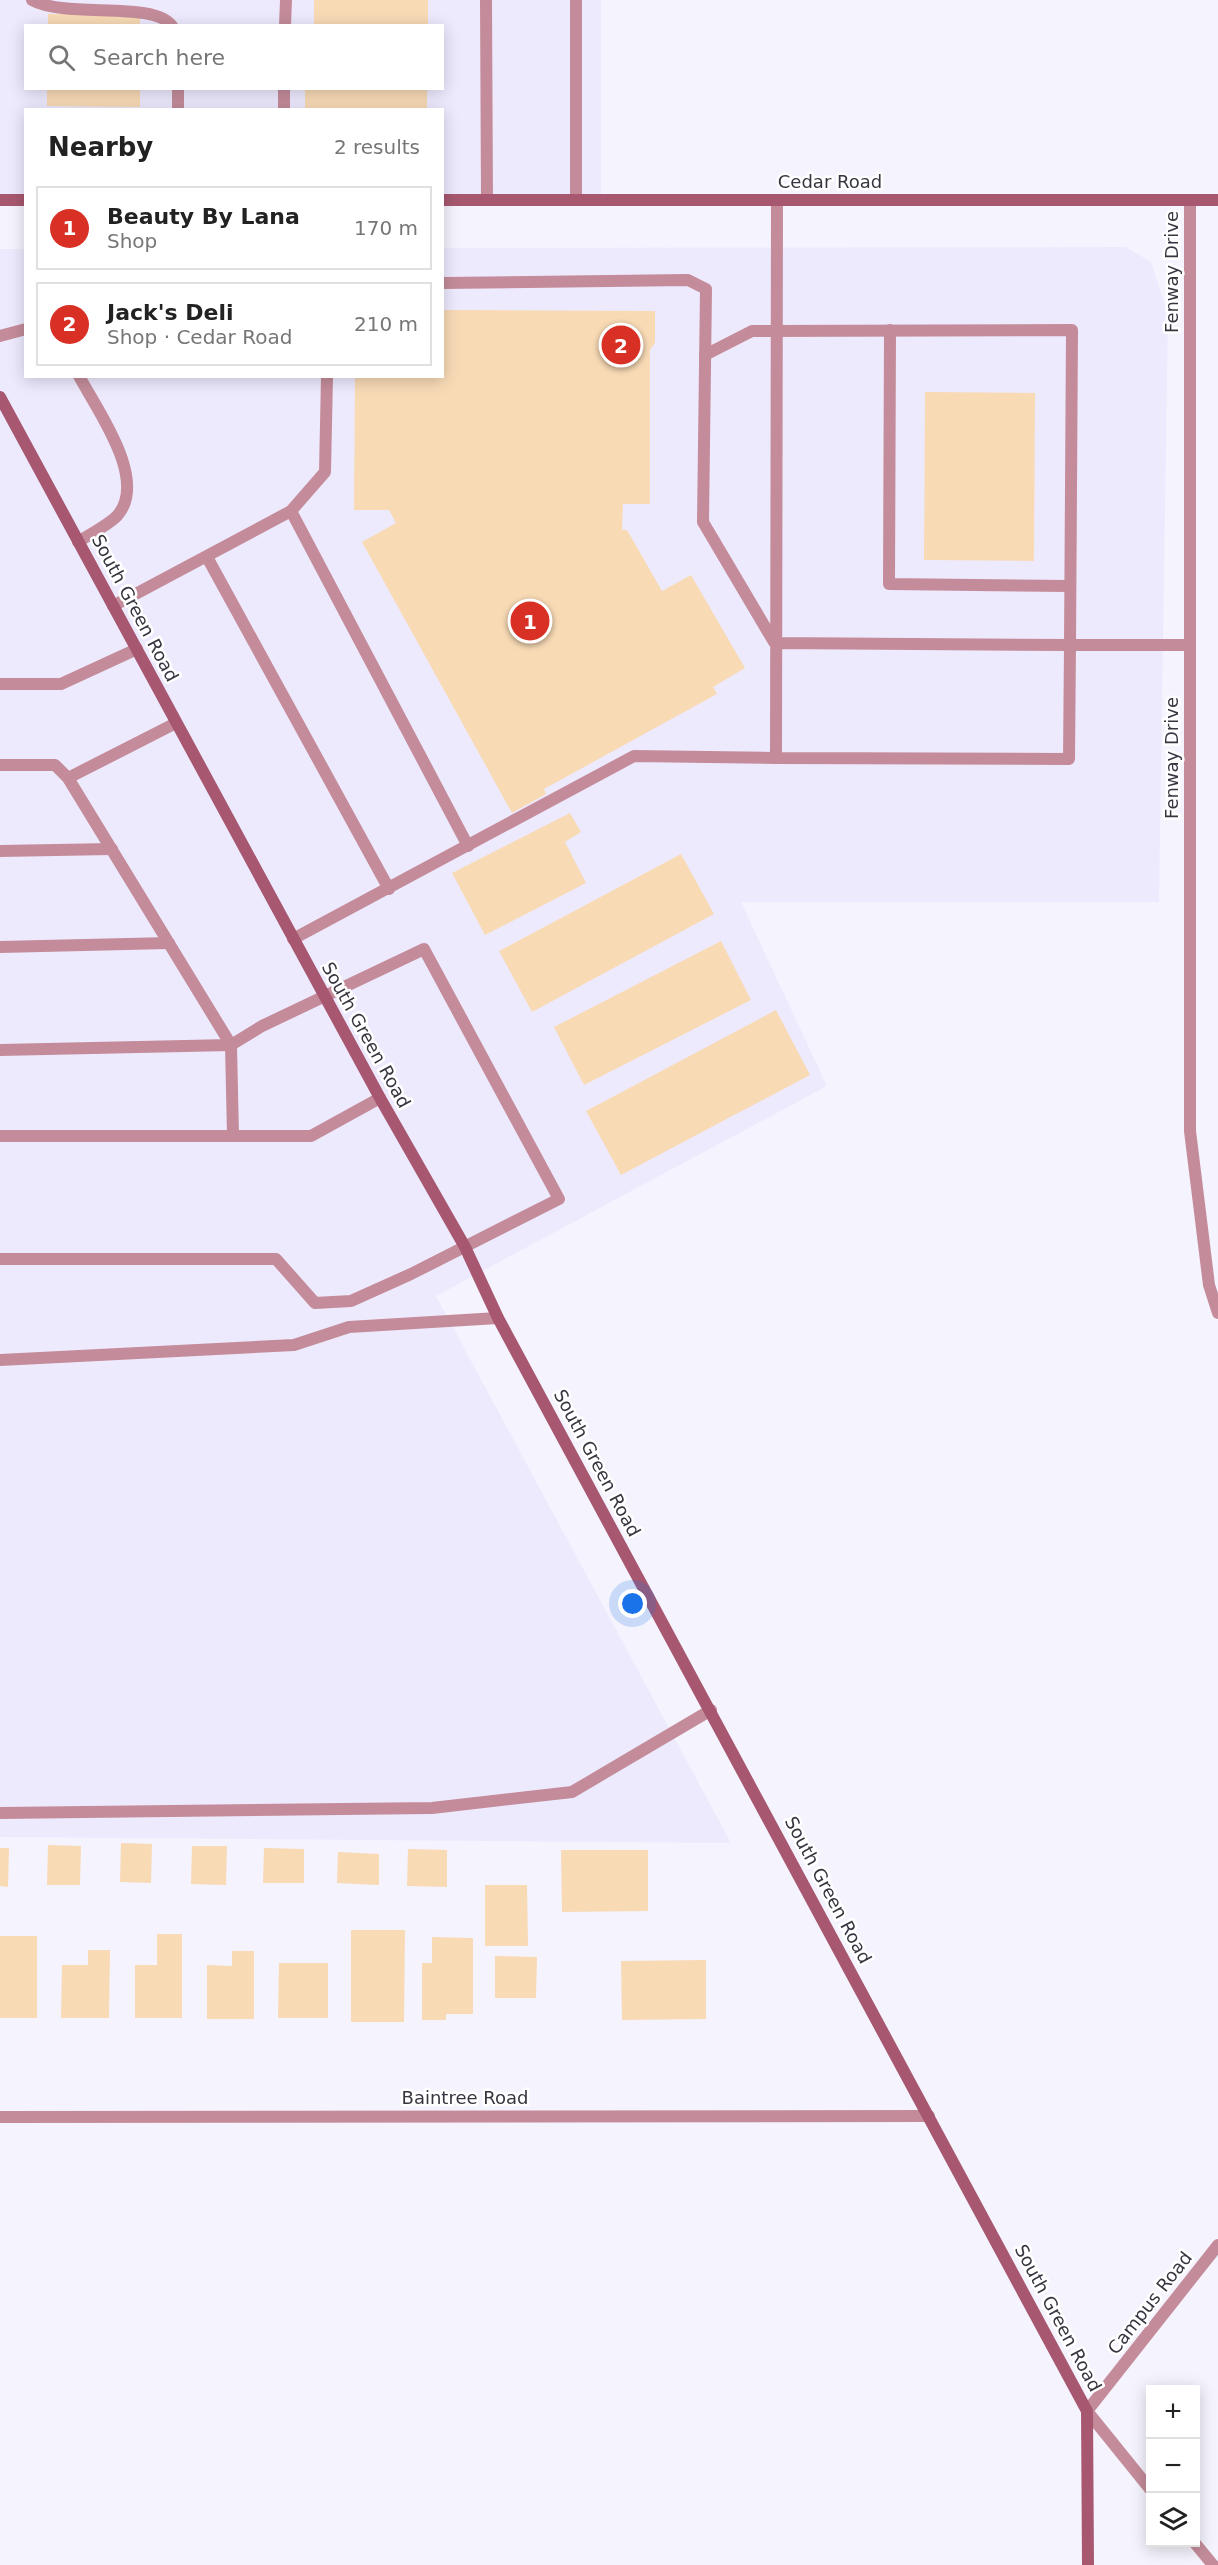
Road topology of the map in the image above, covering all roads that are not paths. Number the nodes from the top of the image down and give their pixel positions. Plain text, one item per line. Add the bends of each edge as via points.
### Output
1 (32, 0) edge
2 (286, 0) edge
3 (486, 0) edge
4 (576, 0) edge
5 (170, 24) edge
6 (285, 24) edge
7 (178, 90) edge
8 (284, 90) edge
9 (178, 108) edge
10 (284, 108) edge
11 (0, 200) edge
12 (24, 200) edge
13 (444, 200) edge
14 (488, 200) junction
15 (576, 200) junction
16 (777, 200) junction
17 (1190, 200) junction
18 (1218, 200) edge
19 (444, 283) edge
20 (24, 330) edge
21 (776, 330) junction
22 (891, 330) junction
23 (0, 336) edge
24 (705, 355) junction
25 (80, 378) edge
26 (327, 378) edge
27 (1, 403) edge
28 (291, 511) junction
29 (78, 542) junction
30 (207, 557) junction
31 (1070, 586) junction
32 (113, 606) junction
33 (775, 643) junction
34 (1070, 645) junction
35 (1190, 645) junction
36 (136, 649) junction
37 (0, 684) edge
38 (176, 723) junction
39 (776, 758) junction
40 (0, 765) edge
41 (69, 777) junction
42 (468, 846) junction
43 (112, 849) junction
44 (0, 851) edge
45 (388, 889) junction
46 (293, 939) junction
47 (169, 944) junction
48 (0, 947) edge
49 (324, 996) junction
50 (231, 1045) junction
51 (0, 1050) edge
52 (380, 1098) junction
53 (0, 1136) edge
54 (233, 1136) junction
55 (465, 1247) junction
56 (0, 1259) edge
57 (1218, 1314) edge
58 (498, 1318) junction
59 (0, 1360) edge
60 (711, 1710) junction
61 (0, 1812) edge
62 (929, 2116) junction
63 (0, 2117) edge
64 (1218, 2245) edge
65 (1087, 2411) junction
66 (1146, 2483) edge
67 (1198, 2547) edge
68 (1088, 2565) edge
69 (1213, 2565) edge

1 - 5 street via 64,7 150,9
2 - 6 street
3 - 14 street
4 - 15 street
7 - 9 street
8 - 10 street
11 - 12 main road
13 - 14 main road, Cedar Road
14 - 15 main road, Cedar Road
15 - 16 main road, Cedar Road
16 - 17 main road, Cedar Road
16 - 21 street
17 - 18 main road, Cedar Road
17 - 35 street, Fenway Drive
19 - 24 street via 688,280 706,289
20 - 23 street
21 - 22 street
21 - 24 street via 752,331
21 - 33 street
22 - 31 street via 889,584
22 - 31 street via 1072,330
24 - 33 street via 703,522
25 - 29 street via 118,449 128,486 117,516
26 - 28 street via 325,472
27 - 29 main road, South Green Road
28 - 30 street
28 - 42 street
29 - 32 main road, South Green Road
30 - 32 street
30 - 45 street
31 - 34 street
32 - 36 main road, South Green Road
33 - 34 street
33 - 39 street
34 - 35 street
34 - 39 street via 1069,759
35 - 57 street, Fenway Drive via 1190,1131 1209,1285
36 - 37 street via 61,684
36 - 38 main road, South Green Road
38 - 41 street
38 - 46 main road, South Green Road
39 - 42 street via 634,756
40 - 41 street via 55,765
41 - 43 street
42 - 45 street
43 - 44 street
43 - 47 street
45 - 46 street
46 - 49 main road, South Green Road
47 - 48 street
47 - 50 street
49 - 50 street
49 - 52 main road, South Green Road
49 - 55 street via 424,949 558,1199
50 - 51 street
50 - 54 street
52 - 54 street via 311,1136
52 - 55 main road, South Green Road
53 - 54 street
55 - 56 street via 351,1301 315,1303 276,1259
55 - 58 main road, South Green Road
58 - 59 street via 349,1327 294,1345
58 - 60 main road, South Green Road
60 - 61 street via 572,1792 432,1808
60 - 62 main road, South Green Road
62 - 63 street, Baintree Road
62 - 65 main road, South Green Road
64 - 65 street, Campus Road
65 - 66 street
65 - 68 main road, South Green Road
67 - 69 street

